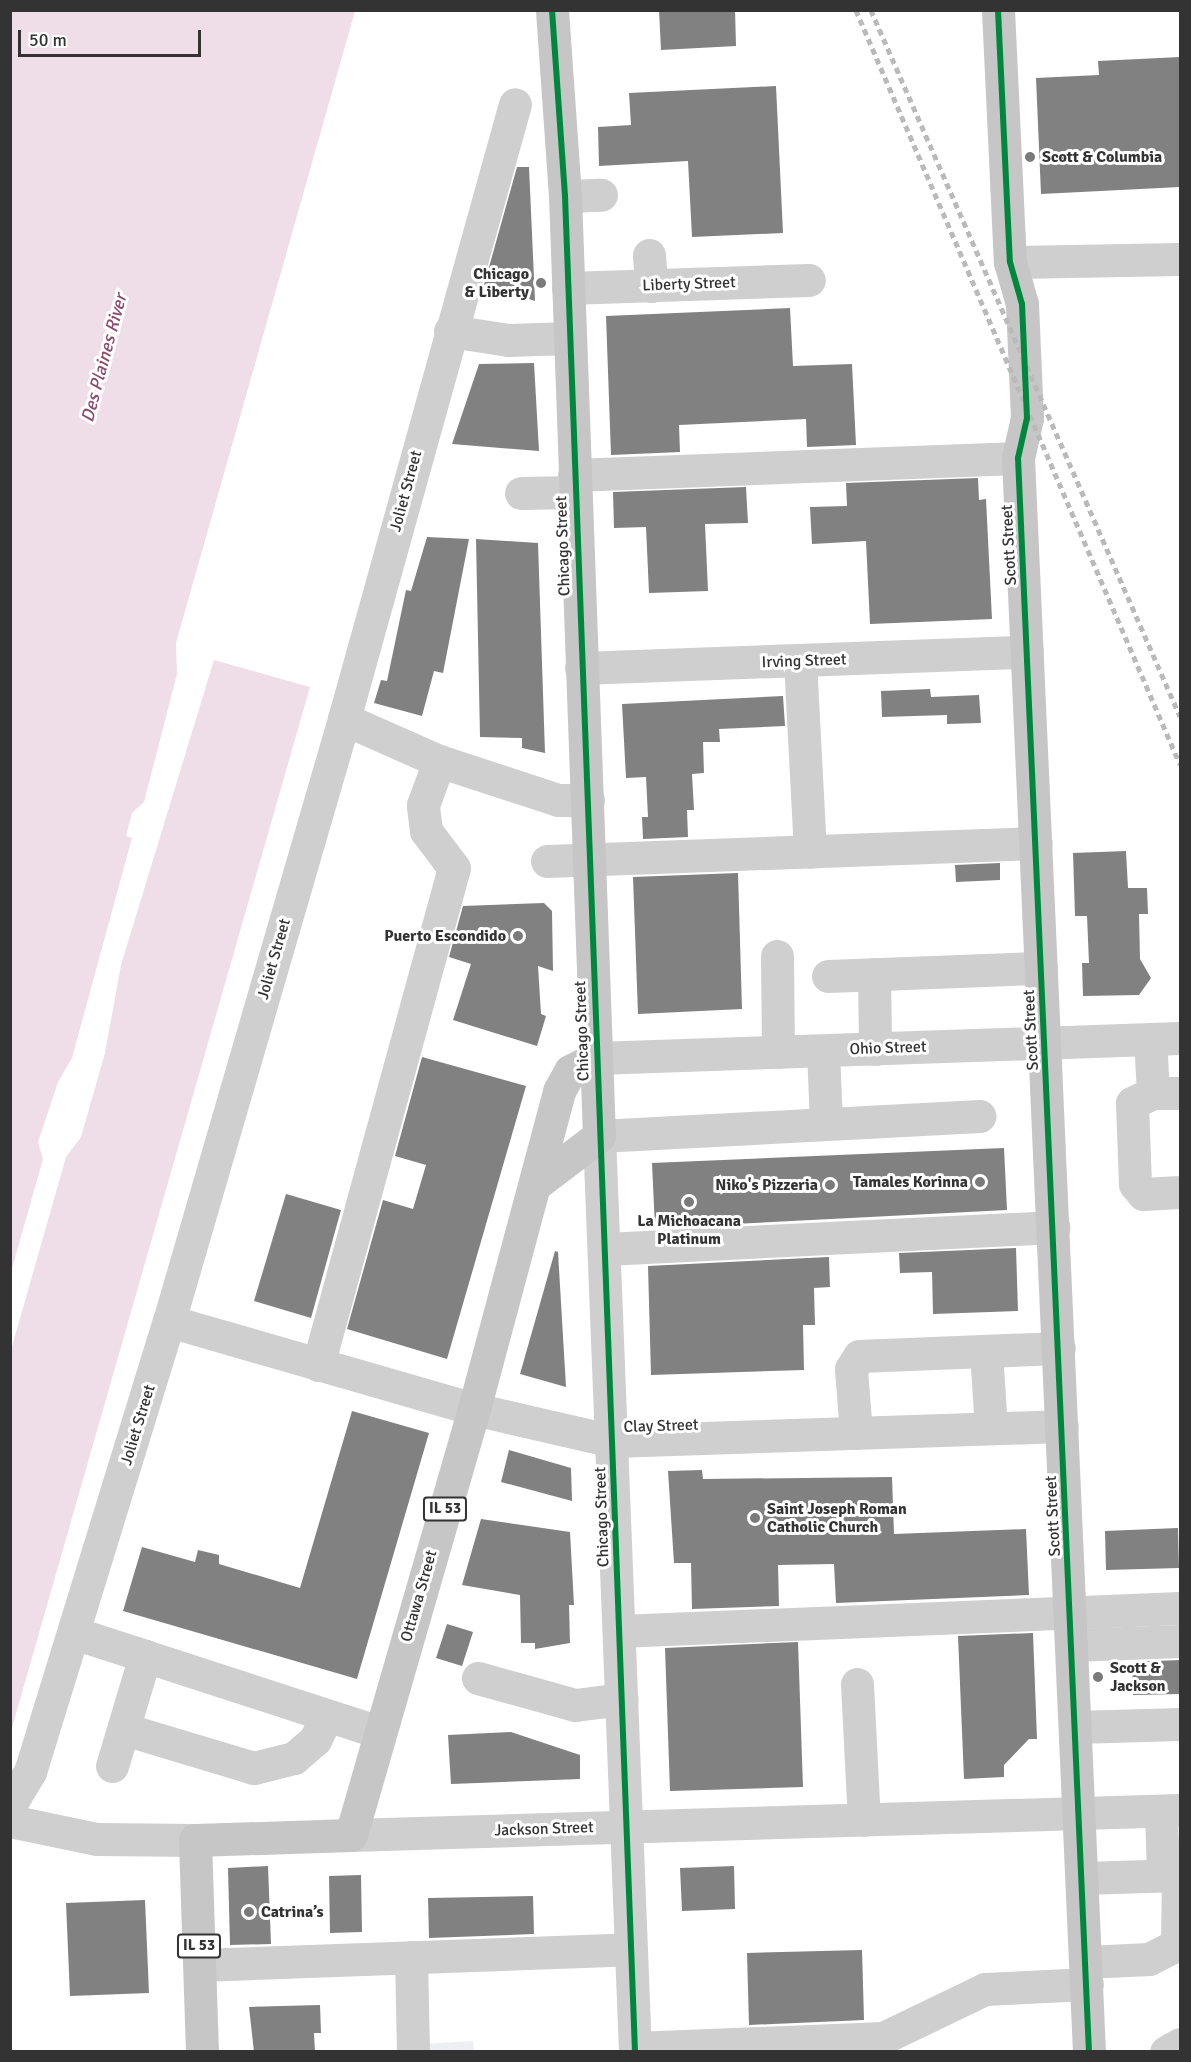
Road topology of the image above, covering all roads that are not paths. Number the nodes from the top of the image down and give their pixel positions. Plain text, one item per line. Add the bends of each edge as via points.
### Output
1 (552, 10) edge
2 (998, 10) edge
3 (515, 104) dead end
4 (601, 195) dead end
5 (565, 196) junction
6 (1180, 259) edge
7 (1010, 262) junction
8 (809, 279) dead end
9 (568, 288) junction
10 (450, 331) junction
11 (570, 338) junction
12 (1018, 458) junction
13 (574, 484) junction
14 (521, 493) dead end
15 (1027, 652) junction
16 (800, 661) junction
17 (581, 668) junction
18 (344, 719) junction
19 (439, 761) junction
20 (588, 800) junction
21 (1036, 843) junction
22 (810, 852) junction
23 (547, 861) dead end
24 (590, 861) junction
25 (777, 956) dead end
26 (1041, 968) junction
27 (874, 974) junction
28 (828, 976) dead end
29 (1165, 1039) edge
30 (1045, 1043) junction
31 (875, 1049) junction
32 (824, 1051) junction
33 (778, 1052) junction
34 (596, 1058) junction
35 (1167, 1093) edge
36 (979, 1116) dead end
37 (826, 1124) junction
38 (599, 1136) junction
39 (537, 1183) junction
40 (1180, 1192) edge
41 (1053, 1227) junction
42 (605, 1249) junction
43 (169, 1321) junction
44 (1059, 1348) junction
45 (986, 1351) junction
46 (318, 1365) junction
47 (474, 1409) junction
48 (1062, 1426) junction
49 (991, 1428) junction
50 (856, 1433) junction
51 (613, 1441) junction
52 (1180, 1608) edge
53 (1071, 1629) junction
54 (620, 1631) junction
55 (74, 1633) junction
56 (1180, 1641) edge
57 (145, 1656) junction
58 (478, 1678) dead end
59 (857, 1684) dead end
60 (622, 1699) junction
61 (326, 1717) junction
62 (1180, 1724) edge
63 (1076, 1727) junction
64 (124, 1730) junction
65 (379, 1732) junction
66 (112, 1766) dead end
67 (10, 1805) edge
68 (1171, 1811) edge
69 (1078, 1812) junction
70 (864, 1820) junction
71 (10, 1821) edge
72 (626, 1826) junction
73 (351, 1835) junction
74 (195, 1840) junction
75 (1174, 1875) edge
76 (1082, 1878) junction
77 (632, 1949) junction
78 (411, 1957) junction
79 (200, 1965) junction
80 (1086, 1973) junction
81 (1180, 2044) edge
82 (635, 2050) edge
83 (202, 2052) edge
84 (413, 2052) edge
85 (1089, 2052) edge
86 (1166, 2052) edge

1 - 5 main road, Chicago Street
2 - 7 main road, Scott Street
3 - 10 street, Joliet Street
4 - 5 street
5 - 9 main road, Chicago Street
6 - 7 street
7 - 12 main road, Scott Street via 1022,304 1026,407
8 - 9 street, Liberty Street via 650,271
9 - 11 main road, Chicago Street
10 - 11 street via 508,340
10 - 18 street, Joliet Street
11 - 13 main road, Chicago Street
12 - 13 street
12 - 15 main road, Scott Street
13 - 14 street
13 - 17 main road, Chicago Street
15 - 16 street, Irving Street
15 - 21 main road, Scott Street
16 - 17 street, Irving Street
16 - 22 street
17 - 20 main road, Chicago Street
18 - 19 street
18 - 43 street, Joliet Street
19 - 20 street via 558,800
19 - 46 street via 423,805 426,831 454,868
20 - 24 main road, Chicago Street
21 - 22 street
21 - 26 main road, Scott Street
22 - 24 street
23 - 24 street
24 - 34 main road, Chicago Street
25 - 33 street
26 - 27 street
26 - 30 main road, Scott Street
27 - 28 street
27 - 31 street
29 - 30 street, Ohio Street
29 - 35 street
30 - 31 street, Ohio Street
30 - 41 main road, Scott Street
31 - 32 street, Ohio Street
32 - 33 street, Ohio Street
32 - 37 street
33 - 34 street, Ohio Street
34 - 38 main road, Chicago Street
34 - 39 main road, Ottawa Street via 570,1071 559,1091
35 - 40 street via 1132,1103 1135,1184 1143,1194
36 - 37 street
37 - 38 street
38 - 39 main road
38 - 42 street, Chicago Street
39 - 47 main road, Ottawa Street / IL 53
41 - 42 street
41 - 44 main road, Scott Street
42 - 51 street, Chicago Street
43 - 46 street, Clay Street
43 - 55 street, Joliet Street
44 - 45 street
44 - 48 main road, Scott Street
45 - 49 street
45 - 50 street via 859,1356 851,1369
46 - 47 street, Clay Street
47 - 51 street, Clay Street
47 - 65 main road, Ottawa Street / IL 53
48 - 49 street, Clay Street
48 - 53 main road, Scott Street
49 - 50 street, Clay Street
50 - 51 street, Clay Street
51 - 54 street, Chicago Street
52 - 53 street
53 - 54 street
53 - 56 street
53 - 63 main road, Scott Street
54 - 60 street, Chicago Street
55 - 57 street
55 - 67 street, Joliet Street via 30,1772
57 - 61 street
57 - 64 street
58 - 60 street via 575,1705
59 - 70 street
60 - 72 street, Chicago Street
61 - 64 street via 315,1740 294,1758 254,1768
61 - 65 street
62 - 63 street
63 - 69 main road, Scott Street
64 - 66 street
65 - 73 main road, Ottawa Street / IL 53
68 - 69 street, Jackson Street
68 - 75 street
69 - 70 street, Jackson Street
69 - 76 main road, Scott Street
70 - 72 street, Jackson Street
71 - 74 street, Jackson Street via 97,1839
72 - 73 street, Jackson Street
72 - 77 street, Chicago Street
73 - 74 main road, Jackson Street
74 - 79 main road, IL 53
75 - 76 street
75 - 80 street via 1177,1945 1149,1959
76 - 80 main road, Scott Street
77 - 78 street
77 - 82 street, Chicago Street
78 - 79 street
78 - 84 street
79 - 83 main road, IL 53
80 - 82 street via 985,1989 883,2038
80 - 85 main road, Scott Street
81 - 86 street

